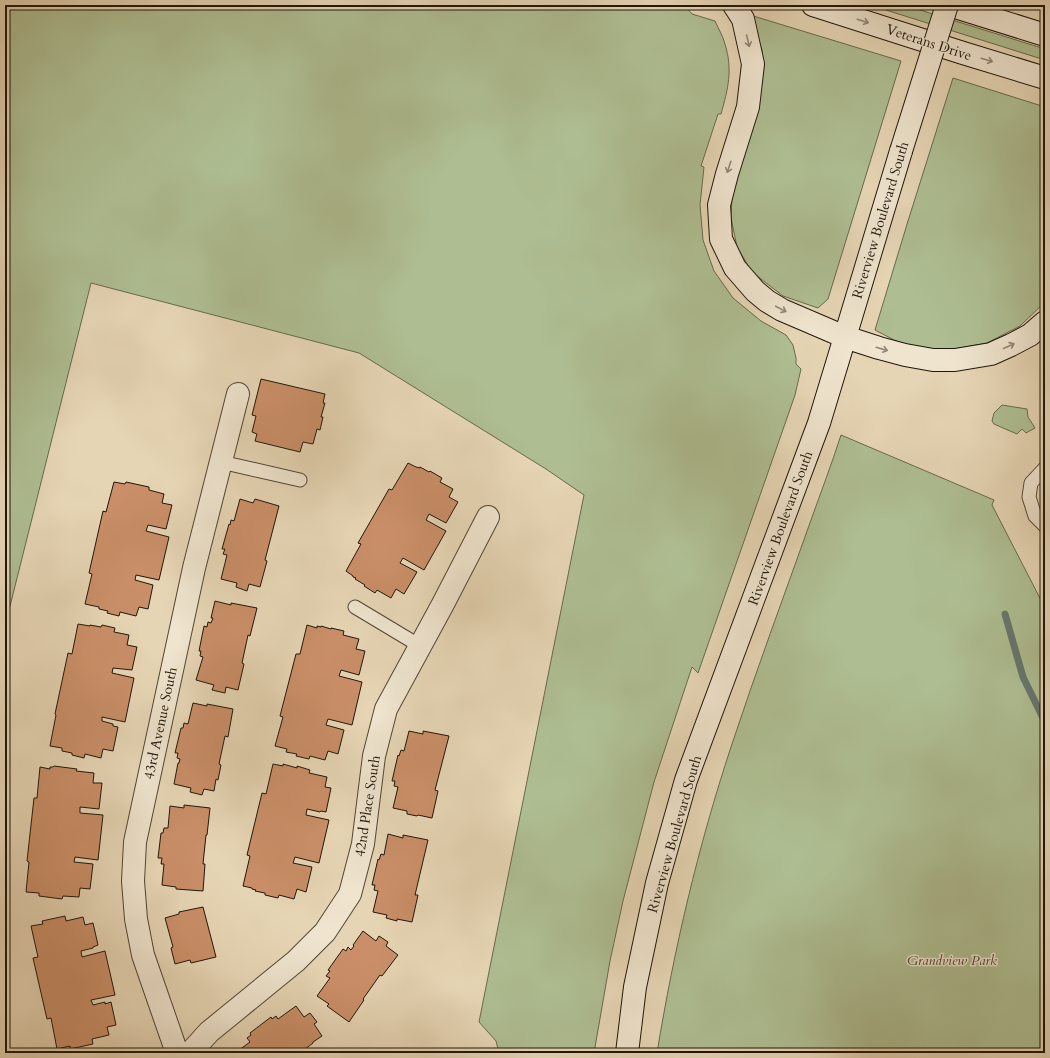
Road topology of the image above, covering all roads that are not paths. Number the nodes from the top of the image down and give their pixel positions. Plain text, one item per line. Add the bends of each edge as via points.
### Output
1 (734, 5) edge
2 (813, 5) edge
3 (948, 5) edge
4 (1045, 35) edge
5 (1045, 78) edge
6 (1045, 322) edge
7 (845, 337) junction
8 (238, 394) dead end
9 (221, 462) junction
10 (1045, 468) edge
11 (300, 480) dead end
12 (488, 517) dead end
13 (1045, 526) edge
14 (355, 607) dead end
15 (420, 646) junction
16 (177, 1053) edge
17 (190, 1053) edge
18 (626, 1053) edge

1 -> 7 street via 743,19 753,64 748,107 719,205 721,239 735,268 767,301
2 -> 5 street, Veterans Drive
3 - 4 street
3 - 7 street, Riverview Boulevard South, bridge
7 -> 6 street via 905,355 933,360 955,360 991,354 1011,346
7 - 18 street, Riverview Boulevard South via 818,423 686,780 657,883 635,987
8 - 9 street, 43rd Avenue South
9 - 11 lane
9 - 16 street, 43rd Avenue South via 194,568 135,842 133,881 136,919 143,954
10 - 13 lane via 1031,483 1029,497 1035,516
12 - 15 street, 42nd Place South
14 - 15 lane
15 - 17 street, 42nd Place South via 386,709 374,756 363,844 350,894 325,932 296,961 209,1032

